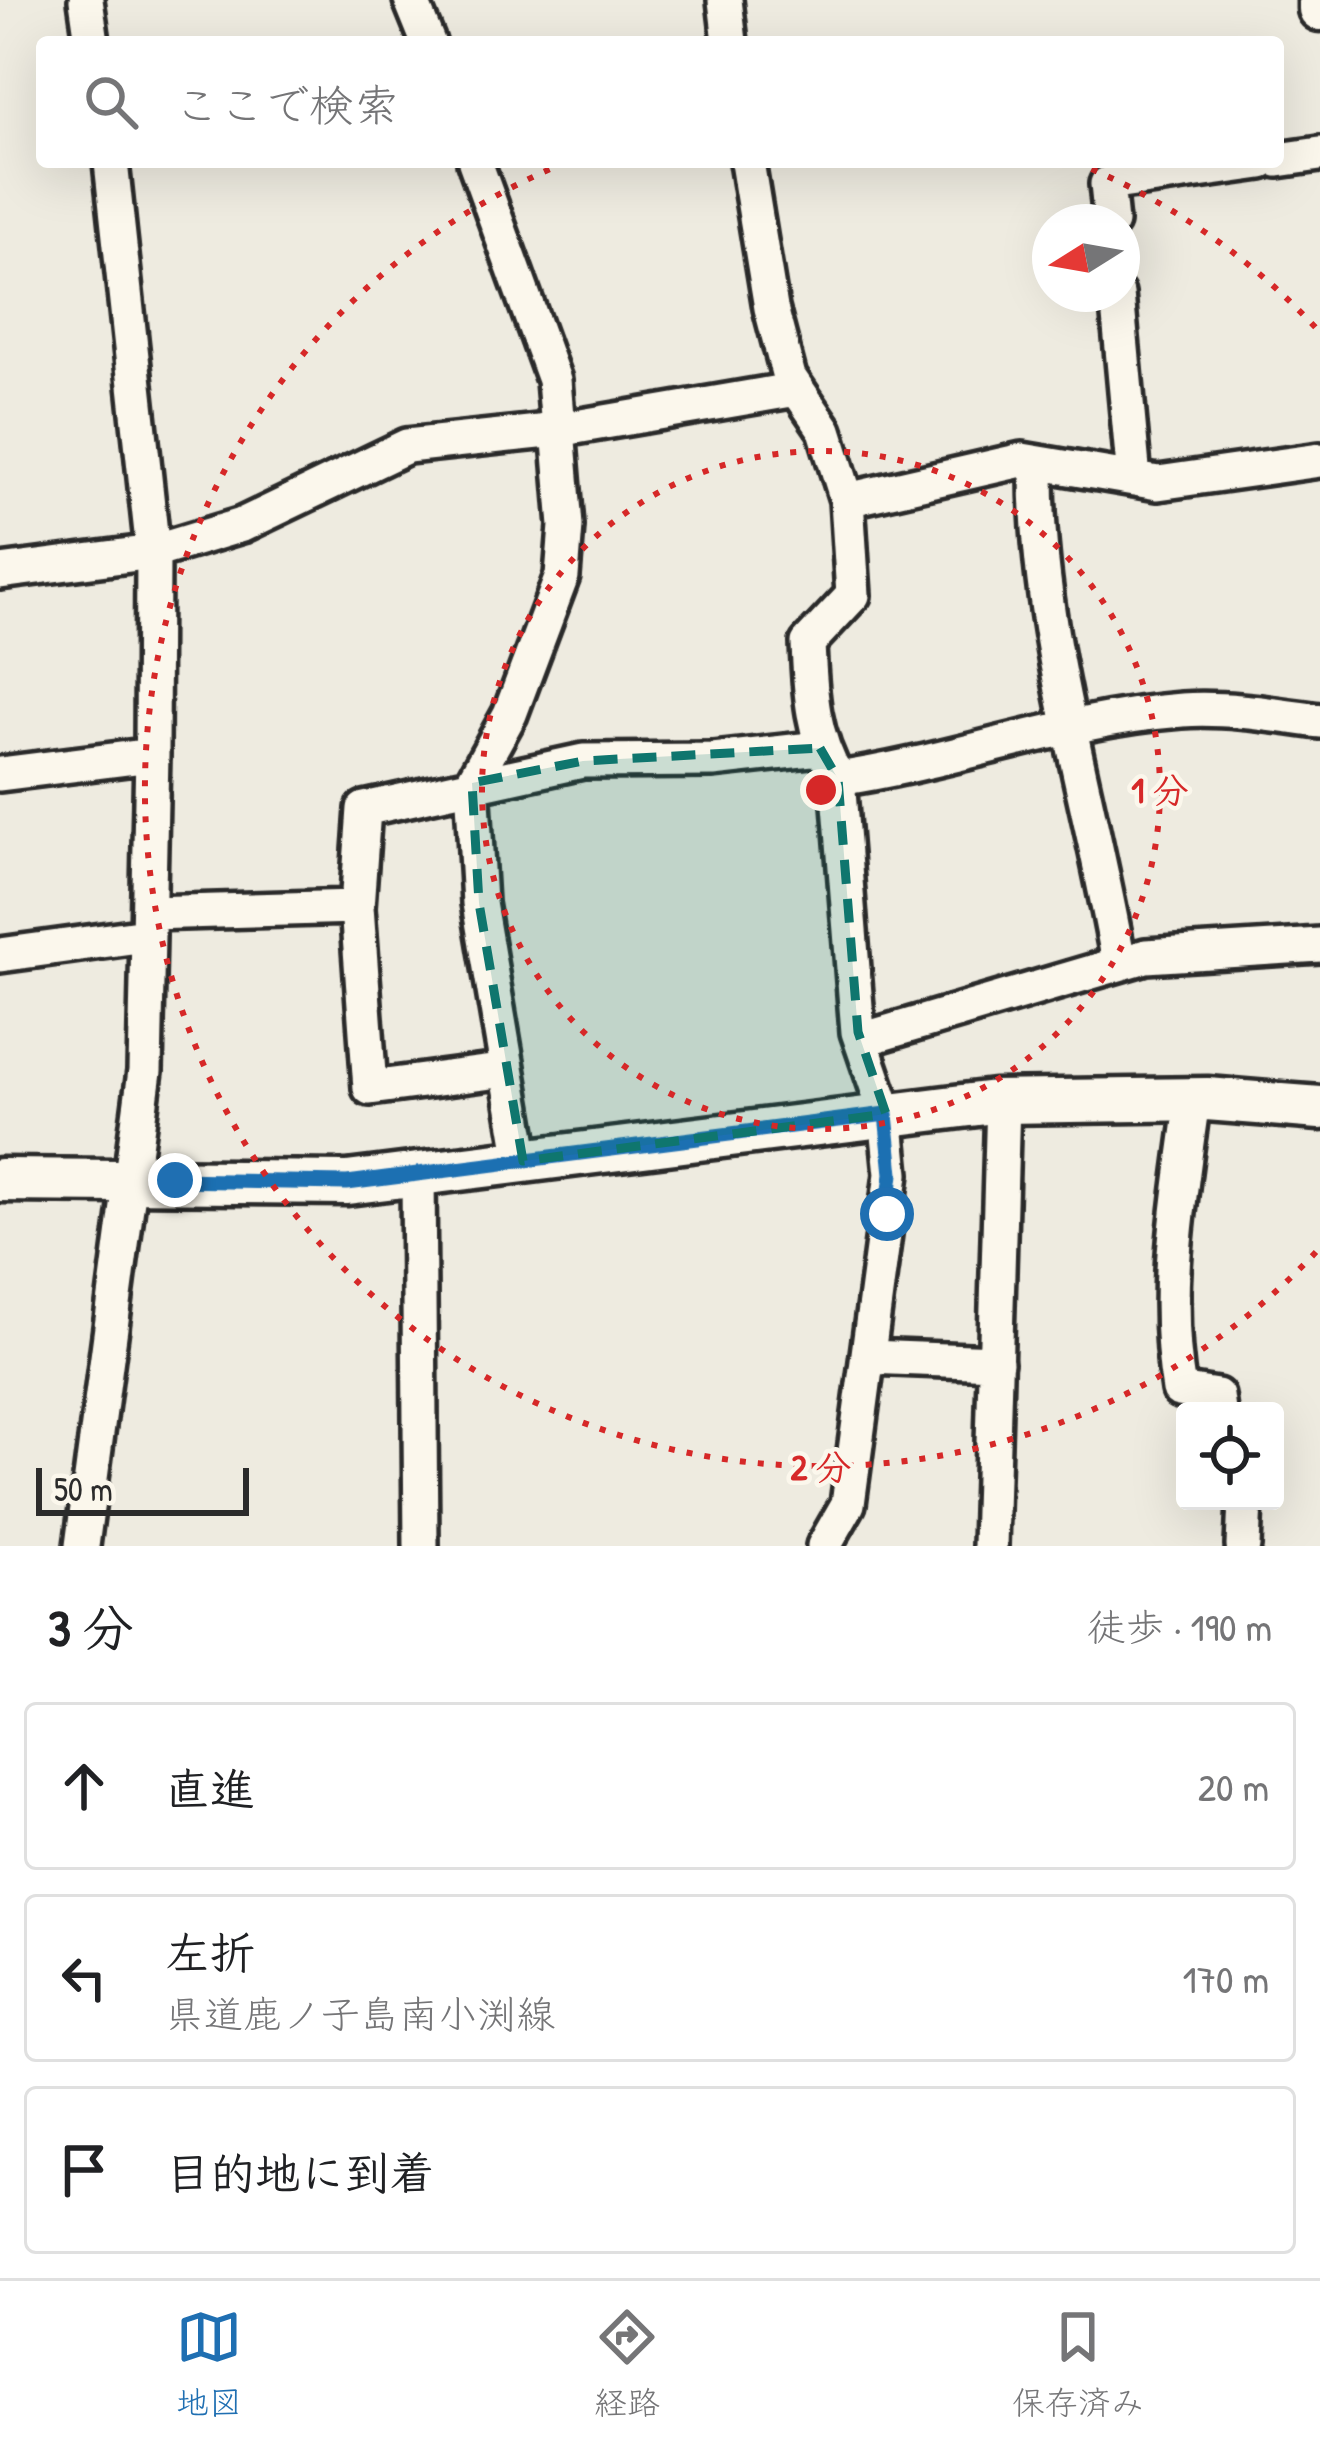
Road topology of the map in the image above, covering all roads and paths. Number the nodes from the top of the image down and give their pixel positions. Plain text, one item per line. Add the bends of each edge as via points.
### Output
1 (86, 0) edge
2 (411, 0) edge
3 (725, 0) edge
4 (91, 36) edge
5 (426, 36) edge
6 (729, 36) edge
7 (1320, 154) edge
8 (1284, 159) edge
9 (112, 168) edge
10 (477, 168) edge
11 (748, 168) edge
12 (1220, 168) edge
13 (1109, 204) edge
14 (1120, 312) edge
15 (796, 389) junction
16 (558, 430) junction
17 (1320, 460) edge
18 (1036, 463) junction
19 (1135, 478) junction
20 (847, 500) junction
21 (153, 553) junction
22 (0, 572) edge
23 (1320, 721) edge
24 (1074, 729) junction
25 (820, 748) junction
26 (152, 755) junction
27 (0, 774) edge
28 (838, 779) junction
29 (472, 783) junction
30 (357, 908) junction
31 (147, 924) junction
32 (1320, 945) edge
33 (0, 955) edge
34 (1120, 963) junction
35 (861, 1040) junction
36 (507, 1070) junction
37 (1193, 1099) junction
38 (1003, 1101) junction
39 (1320, 1108) edge
40 (886, 1114) junction
41 (523, 1161) junction
42 (418, 1173) junction
43 (0, 1180) edge
44 (127, 1180) junction
45 (868, 1357) junction
46 (996, 1362) junction
47 (1218, 1402) edge
48 (1245, 1510) edge
49 (826, 1545) edge
50 (82, 1546) edge
51 (421, 1546) edge
52 (990, 1546) edge
53 (1243, 1546) edge

1 - 4 street
2 - 5 street
3 - 6 street
7 - 8 street
9 - 21 street
10 - 16 street via 554,380
11 - 15 street via 771,308
12 - 13 street via 1107,184
14 - 19 street
15 - 16 street
15 - 20 street via 825,430
16 - 21 street via 407,446 242,525
16 - 29 street via 562,576 510,715
17 - 19 street via 1158,483
18 - 19 street
18 - 20 street
18 - 24 street via 1036,526
20 - 25 street via 853,595 808,643
21 - 22 street
21 - 26 street
23 - 24 street via 1185,710
24 - 28 street
24 - 34 street
25 - 28 street
25 - 29 street via 737,759 583,761
26 - 27 street
26 - 31 street
28 - 35 street
29 - 30 street via 364,809
29 - 36 street via 479,903
30 - 31 street
30 - 36 street via 370,1088
31 - 33 street
31 - 44 street via 145,1071
32 - 34 street
34 - 35 street
35 - 40 street
36 - 41 street
37 - 38 main road
37 - 39 main road
37 - 47 street via 1169,1332 1179,1390
38 - 40 main road
38 - 46 street
40 - 41 main road
40 - 45 street via 892,1174
41 - 42 main road
42 - 44 main road via 319,1184
42 - 51 street
43 - 44 main road
44 - 50 street via 120,1290
45 - 46 street
45 - 49 street via 848,1504
46 - 52 street
48 - 53 street

